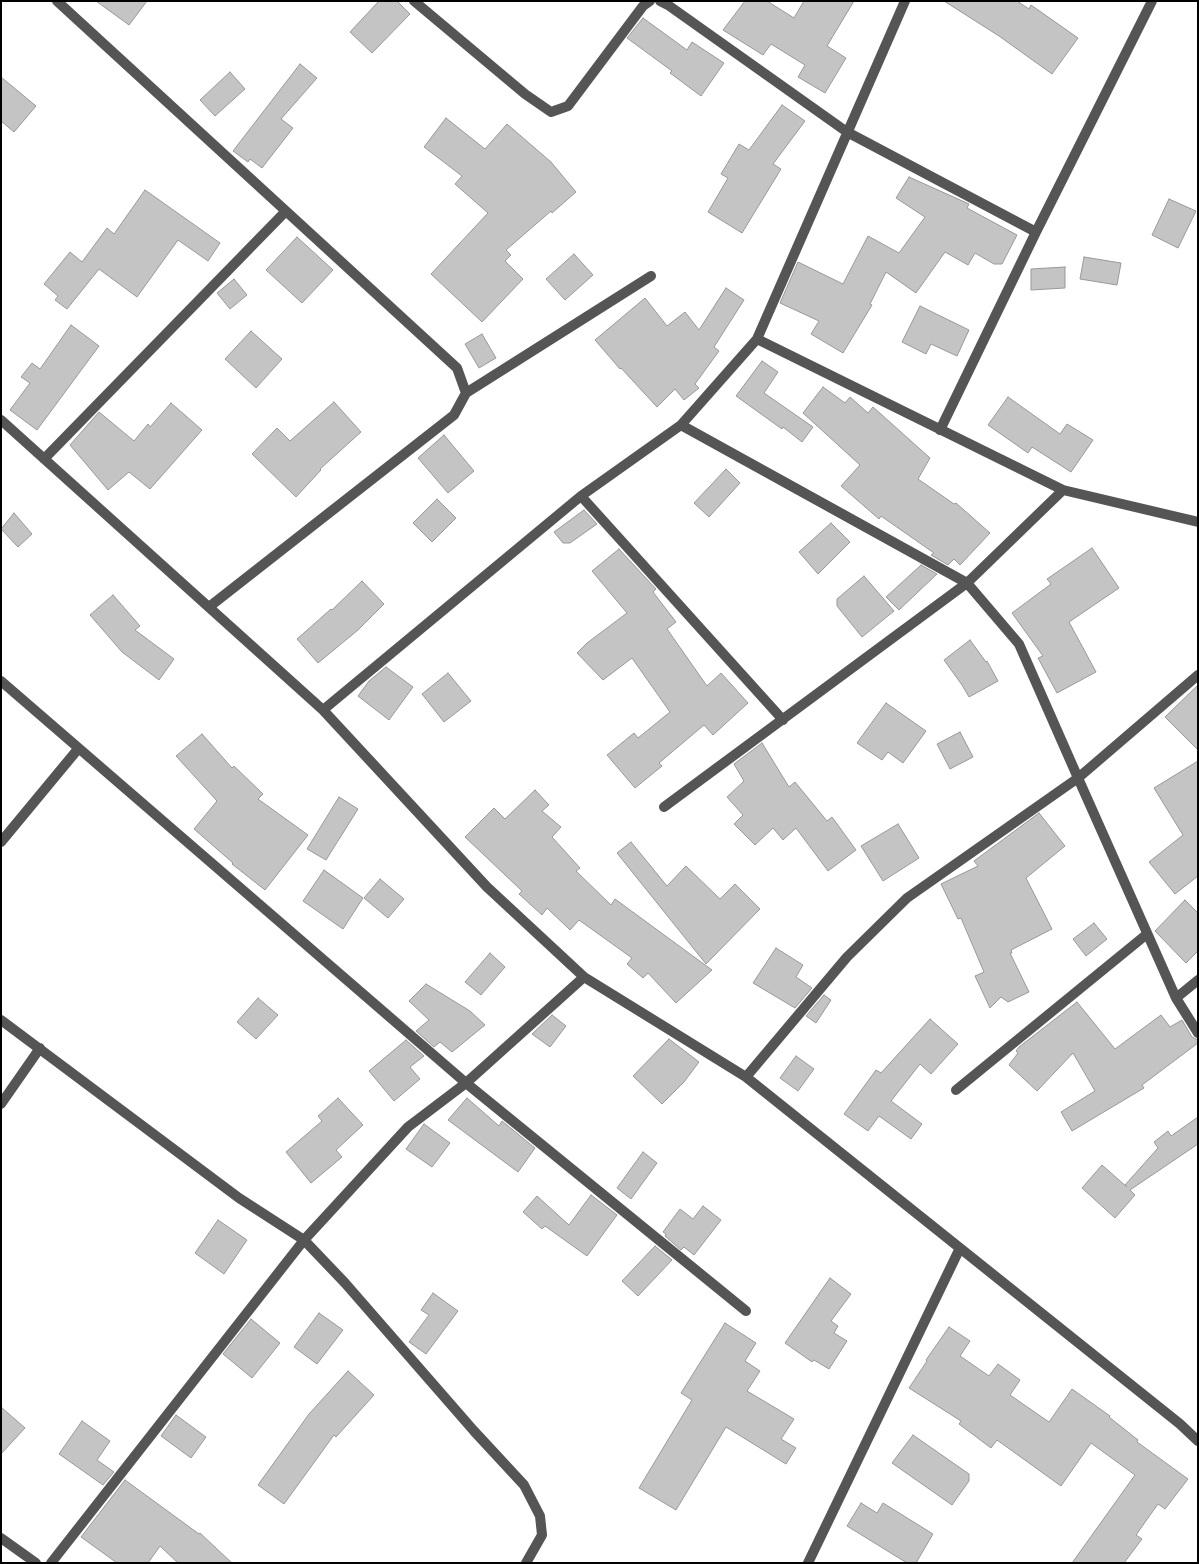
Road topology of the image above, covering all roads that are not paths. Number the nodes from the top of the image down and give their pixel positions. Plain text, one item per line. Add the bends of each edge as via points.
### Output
1 (57, 1) edge
2 (414, 1) edge
3 (650, 1) edge
4 (660, 1) edge
5 (1152, 1) edge
6 (901, 2) edge
7 (847, 132) junction
8 (286, 211) junction
9 (1036, 232) junction
10 (651, 276) dead end
11 (757, 339) junction
12 (466, 393) junction
13 (1, 420) edge
14 (681, 425) junction
15 (940, 430) junction
16 (44, 459) junction
17 (1063, 490) junction
18 (580, 496) junction
19 (1198, 522) edge
20 (967, 584) junction
21 (209, 607) junction
22 (1198, 675) edge
23 (1, 681) edge
24 (323, 710) junction
25 (782, 720) junction
26 (78, 749) junction
27 (1078, 778) junction
28 (664, 807) dead end
29 (1, 842) edge
30 (1147, 934) junction
31 (584, 977) junction
32 (1198, 980) edge
33 (1176, 998) junction
34 (1, 1020) edge
35 (1198, 1033) edge
36 (40, 1048) junction
37 (746, 1076) junction
38 (466, 1083) junction
39 (956, 1090) dead end
40 (1, 1104) edge
41 (304, 1240) junction
42 (960, 1248) junction
43 (746, 1310) dead end
44 (1198, 1441) edge
45 (1, 1538) edge
46 (36, 1563) edge
47 (51, 1563) edge
48 (526, 1563) edge
49 (808, 1563) edge

1 - 8 street
2 - 3 street via 551,112 568,106
4 - 7 street
5 - 9 street
6 - 7 street
7 - 9 street
7 - 11 street
8 - 12 street via 457,368
8 - 16 street
9 - 15 street
10 - 12 street
11 - 14 street
11 - 15 street
12 - 21 street via 454,415
13 - 16 street
14 - 18 street
14 - 20 street
15 - 17 street
16 - 21 street
17 - 19 street
17 - 20 street
18 - 24 street
18 - 25 street
20 - 25 street
20 - 27 street via 1019,644
21 - 24 street
22 - 27 street
23 - 26 street
24 - 31 street via 487,887
25 - 28 street
26 - 29 street
26 - 38 street
27 - 30 street
27 - 37 street via 907,898 847,957
30 - 33 street
30 - 39 street
31 - 37 street
31 - 38 street
32 - 33 street
33 - 35 street
34 - 36 street
36 - 40 street
36 - 41 street via 239,1198
37 - 42 street
38 - 41 street via 408,1127
38 - 43 street
41 - 47 street
41 - 48 street via 524,1485 540,1516 542,1535
42 - 44 street
42 - 49 street
45 - 46 street

